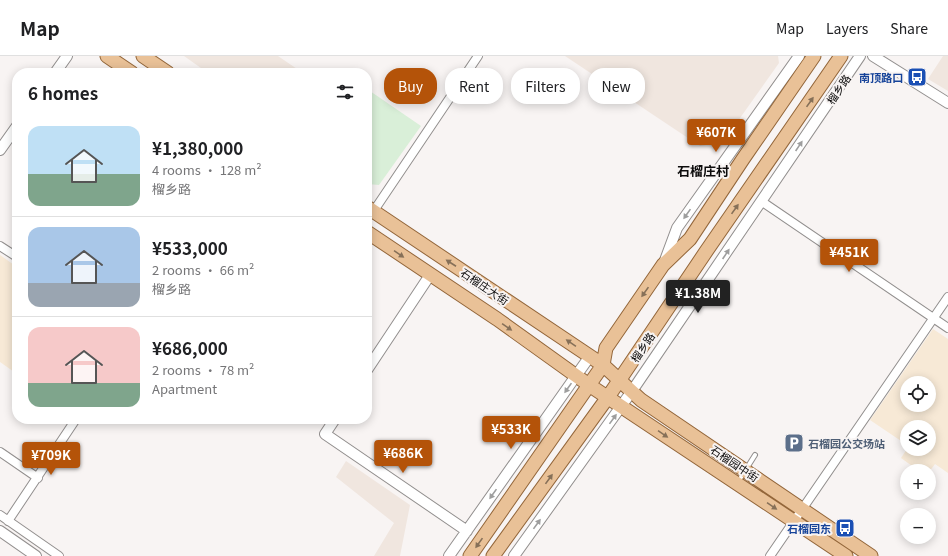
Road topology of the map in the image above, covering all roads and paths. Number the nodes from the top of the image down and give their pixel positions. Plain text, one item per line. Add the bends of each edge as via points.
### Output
1 (67, 56) edge
2 (107, 56) edge
3 (143, 56) edge
4 (478, 56) edge
5 (799, 56) edge
6 (814, 56) edge
7 (841, 56) edge
8 (860, 56) edge
9 (873, 56) edge
10 (59, 68) edge
11 (125, 68) edge
12 (161, 68) edge
13 (948, 103) edge
14 (12, 133) edge
15 (0, 150) edge
16 (761, 201) junction
17 (372, 206) edge
18 (372, 210) edge
19 (372, 235) edge
20 (0, 246) edge
21 (12, 254) edge
22 (663, 265) junction
23 (430, 275) junction
24 (948, 297) edge
25 (934, 318) junction
26 (948, 328) edge
27 (590, 356) junction
28 (372, 362) edge
29 (603, 365) junction
30 (577, 375) junction
31 (619, 380) junction
32 (589, 384) junction
33 (632, 391) junction
34 (608, 397) junction
35 (621, 406) junction
36 (73, 424) edge
37 (332, 424) edge
38 (0, 452) edge
39 (755, 455) dead end
40 (745, 470) junction
41 (38, 478) junction
42 (737, 483) junction
43 (803, 509) junction
44 (0, 515) edge
45 (8, 521) junction
46 (794, 521) junction
47 (0, 531) edge
48 (467, 531) junction
49 (518, 555) edge
50 (36, 556) edge
51 (59, 556) edge
52 (449, 556) edge
53 (470, 556) edge
54 (493, 556) edge
55 (770, 556) edge
56 (846, 556) edge
57 (871, 556) edge

1 - 10 street
2 - 11 main road
3 - 12 main road
4 - 17 street
5 -> 22 street via 677,228
6 - 22 main road via 690,240
31 -> 7 main road, 榴乡路
16 -> 8 street, 榴乡路
9 - 13 street
14 - 15 street
16 - 25 street
33 -> 16 street, 榴乡路
27 -> 18 main road, 石榴庄大街
19 -> 23 main road, 石榴庄大街
20 - 21 street
22 -> 29 main road via 606,348
23 - 28 street
23 -> 30 main road, 石榴庄大街
24 - 25 street
25 - 26 street
25 - 43 street
27 - 29 main road, 石榴庄大街
27 - 30 street
29 - 31 main road, 石榴园中街
29 - 32 main road
30 - 32 main road, 石榴庄大街
30 -> 48 street
31 - 33 main road, 石榴园中街
31 - 34 main road, 榴乡路
32 - 34 main road, 石榴园中街
32 -> 53 main road
33 - 35 street, 榴乡路
33 - 40 main road, 石榴园中街
34 - 35 main road, 石榴园中街
54 -> 34 main road, 榴乡路
35 -> 42 main road, 石榴园中街
49 -> 35 street, 榴乡路
36 - 41 street
37 - 48 street via 325,434
38 - 41 street
39 - 40 lane
40 - 42 lane
40 - 43 main road, 石榴园中街
41 - 45 street
42 -> 46 main road, 石榴园中街
43 - 46 street
43 - 57 main road, 石榴园中街
44 - 45 street
45 - 51 street
46 - 55 street
46 - 56 main road, 石榴园中街
47 - 50 street
48 - 52 street

